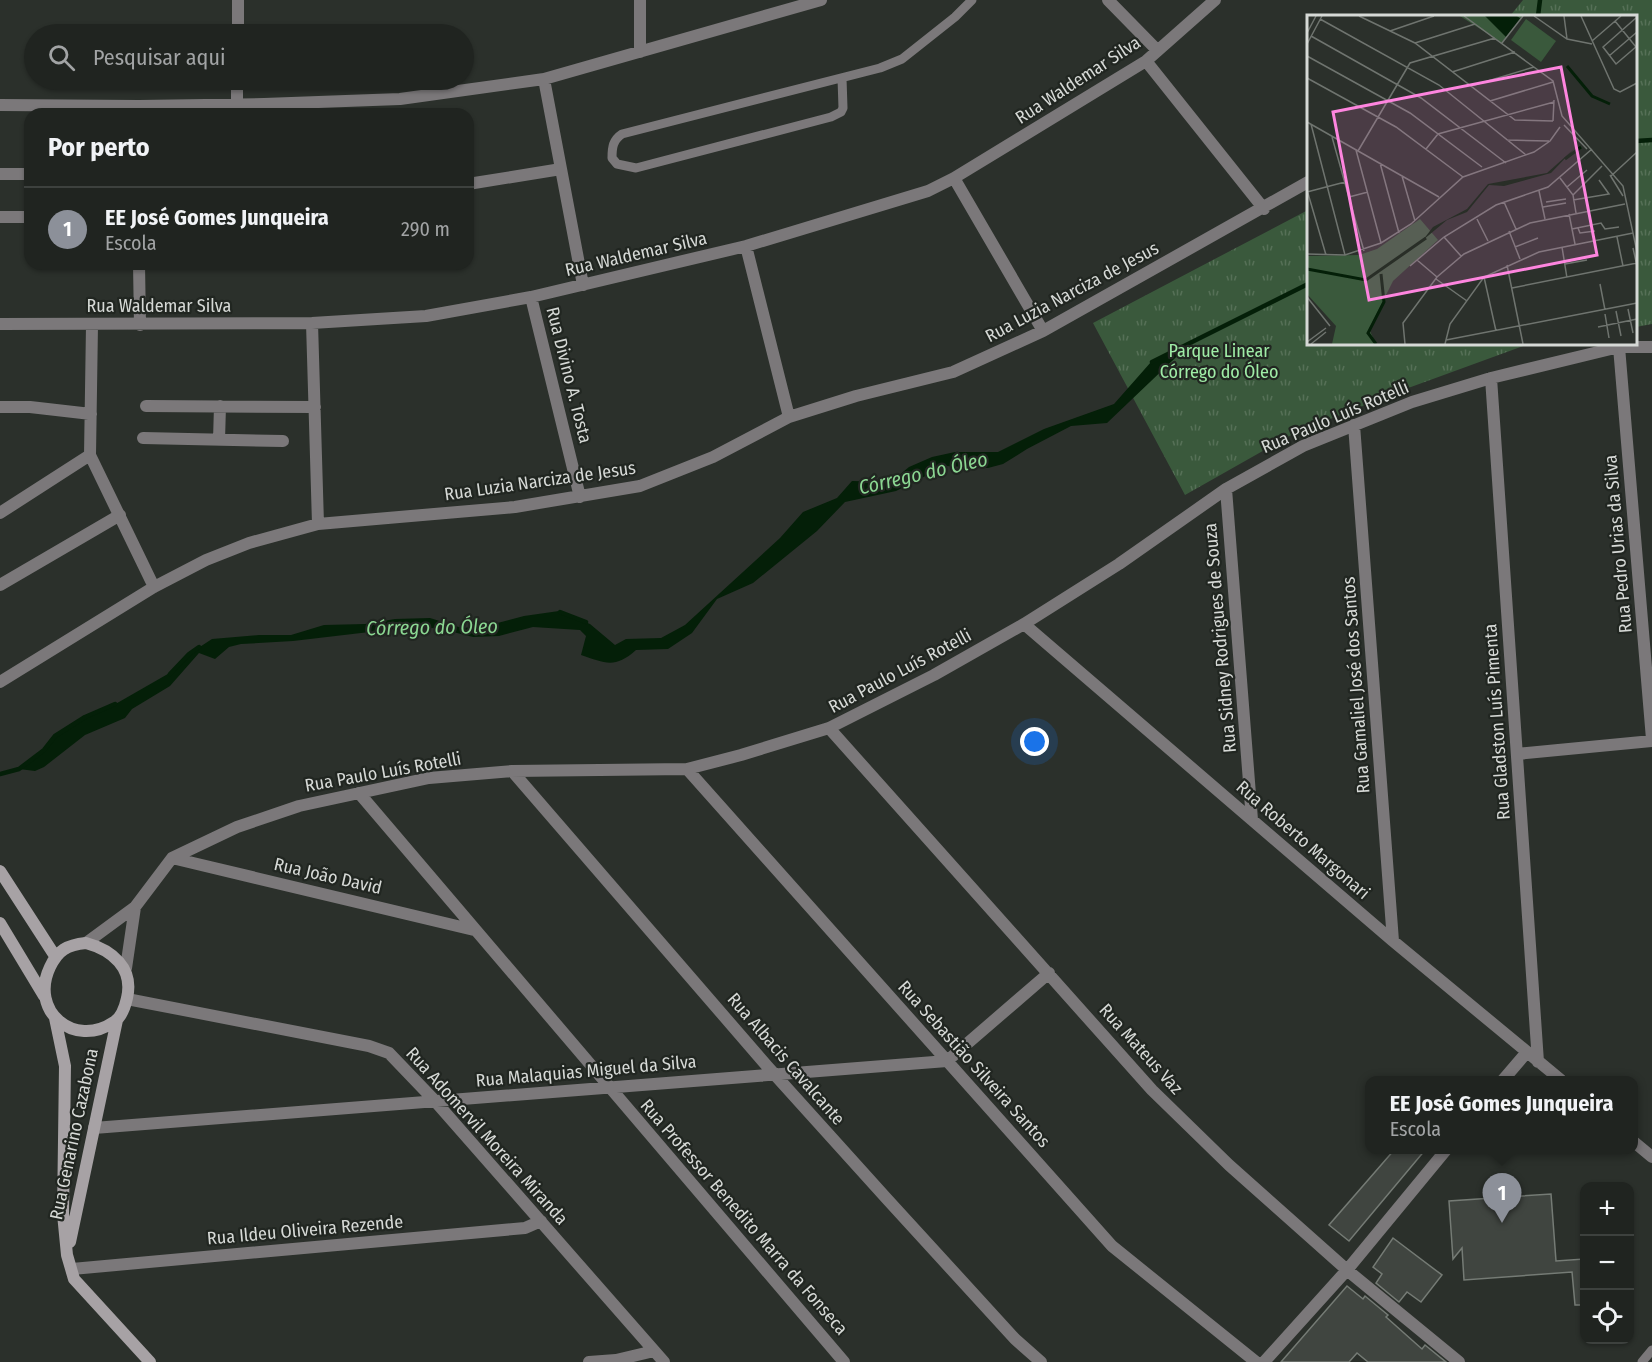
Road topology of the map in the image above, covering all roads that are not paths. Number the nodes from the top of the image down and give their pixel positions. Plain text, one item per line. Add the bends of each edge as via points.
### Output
1 (238, 0) edge
2 (640, 0) edge
3 (820, 0) edge
4 (972, 0) edge
5 (982, 0) edge
6 (1108, 0) edge
7 (1215, 0) edge
8 (964, 8) junction
9 (238, 24) edge
10 (1157, 50) junction
11 (640, 52) junction
12 (1146, 61) junction
13 (842, 78) junction
14 (544, 79) junction
15 (474, 89) edge
16 (237, 90) edge
17 (465, 90) edge
18 (0, 105) edge
19 (237, 105) junction
20 (83, 108) edge
21 (178, 108) edge
22 (561, 169) junction
23 (0, 174) edge
24 (24, 174) edge
25 (954, 178) junction
26 (474, 183) edge
27 (1307, 184) edge
28 (1264, 209) junction
29 (24, 216) edge
30 (0, 217) edge
31 (746, 246) junction
32 (140, 270) edge
33 (583, 285) junction
34 (531, 297) junction
35 (312, 323) junction
36 (0, 324) edge
37 (92, 325) junction
38 (140, 325) junction
39 (1043, 331) junction
40 (1652, 346) edge
41 (1619, 347) junction
42 (1491, 378) junction
43 (146, 406) dead end
44 (220, 406) junction
45 (0, 407) edge
46 (315, 407) junction
47 (91, 414) junction
48 (789, 417) junction
49 (1354, 425) junction
50 (143, 438) dead end
51 (219, 440) junction
52 (283, 441) dead end
53 (90, 455) junction
54 (1226, 489) junction
55 (580, 497) junction
56 (0, 513) edge
57 (120, 515) junction
58 (318, 525) junction
59 (0, 585) edge
60 (154, 587) junction
61 (1024, 624) junction
62 (0, 682) edge
63 (829, 728) junction
64 (1652, 740) edge
65 (1517, 754) junction
66 (687, 769) junction
67 (512, 771) junction
68 (360, 793) junction
69 (1252, 820) junction
70 (172, 858) junction
71 (0, 872) edge
72 (135, 907) junction
73 (0, 922) edge
74 (474, 930) junction
75 (1394, 941) junction
76 (86, 943) junction
77 (55, 956) junction
78 (126, 968) junction
79 (1049, 974) junction
80 (44, 996) junction
81 (127, 999) junction
82 (55, 1018) junction
83 (117, 1020) junction
84 (1527, 1052) junction
85 (947, 1061) junction
86 (1538, 1062) junction
87 (775, 1075) junction
88 (1506, 1076) edge
89 (1556, 1076) edge
90 (608, 1087) junction
91 (435, 1101) junction
92 (94, 1128) junction
93 (1638, 1145) edge
94 (1442, 1154) edge
95 (1652, 1157) edge
96 (541, 1221) junction
97 (67, 1255) junction
98 (72, 1269) junction
99 (1347, 1270) junction
100 (1652, 1350) edge
101 (654, 1351) junction
102 (150, 1362) edge
103 (589, 1362) edge
104 (664, 1362) edge
105 (844, 1362) edge
106 (1041, 1362) edge
107 (1256, 1362) edge
108 (1264, 1362) edge
109 (1459, 1362) edge
110 (1642, 1362) edge

1 - 9 street
2 - 11 street
3 - 11 street
4 - 8 lane
5 - 8 lane
6 - 10 street
7 - 10 street, Rua Waldemar Silva
8 - 13 lane via 903,59
10 - 12 street, Rua Waldemar Silva
11 - 14 street
12 - 25 street, Rua Waldemar Silva
12 - 28 street
13 - 13 lane via 622,134 612,147 612,158 617,164 636,168 831,117 843,108
14 - 15 street
14 - 22 street
16 - 19 street
17 - 19 street via 400,99
18 - 20 street
19 - 21 street
22 - 26 street
22 - 33 street
23 - 24 street
25 - 31 street, Rua Waldemar Silva via 917,195
25 - 39 street
27 - 28 street, Rua Luzia Narciza de Jesus
28 - 39 street, Rua Luzia Narciza de Jesus
29 - 30 street
31 - 33 street, Rua Waldemar Silva
31 - 48 street
32 - 38 street
33 - 34 street, Rua Waldemar Silva
34 - 35 street, Rua Waldemar Silva via 426,316
34 - 55 street, Rua Divino A. Tosta
35 - 38 street, Rua Waldemar Silva
35 - 46 street
36 - 37 street, Rua Waldemar Silva
37 - 38 street, Rua Waldemar Silva
37 - 47 street
39 - 48 street, Rua Luzia Narciza de Jesus via 953,372
40 - 41 street, Rua Paulo Luís Rotelli
41 - 42 street, Rua Paulo Luís Rotelli
41 - 64 street, Rua Pedro Urias da Silva
42 - 49 street, Rua Paulo Luís Rotelli
42 - 65 street, Rua Gladston Luís Pimenta
43 - 44 street
44 - 46 street
44 - 51 street
45 - 47 street
46 - 58 street
47 - 53 street
48 - 55 street, Rua Luzia Narciza de Jesus via 713,457 640,486
49 - 54 street, Rua Paulo Luís Rotelli via 1304,446
49 - 75 street, Rua Gamaliel José dos Santos
50 - 51 street
51 - 52 street
53 - 56 street
53 - 57 street
54 - 61 street, Rua Paulo Luís Rotelli
54 - 69 street, Rua Sidney Rodrigues de Souza
55 - 58 street, Rua Luzia Narciza de Jesus via 515,507
57 - 59 street
57 - 60 street
58 - 60 street, Rua Luzia Narciza de Jesus via 249,543
60 - 62 street, Rua Luzia Narciza de Jesus
61 - 63 street, Rua Paulo Luís Rotelli
61 - 69 street, Rua Roberto Margonari
63 - 66 street, Rua Paulo Luís Rotelli
63 - 79 street, Rua Mateus Vaz
64 - 65 street
65 - 86 street, Rua Gladston Luís Pimenta
66 - 67 street, Rua Paulo Luís Rotelli
66 - 85 street, Rua Sebastião Silveira Santos
67 - 68 street, Rua Paulo Luís Rotelli via 429,778
67 - 87 street, Rua Albacis Cavalcante
68 - 70 street, Rua Paulo Luís Rotelli via 299,806 237,827
68 - 74 street, Rua Professor Benedito Marra da Fonseca
69 - 75 street, Rua Roberto Margonari
70 - 72 street, Rua Paulo Luís Rotelli
70 - 74 street, Rua João David
71 - 77 street
72 - 76 street, Rua Paulo Luís Rotelli
72 - 78 street, Rua Paulo Luís Rotelli
73 - 80 street
74 - 90 street, Rua Professor Benedito Marra da Fonseca
75 - 84 street, Rua Roberto Margonari
76 - 77 street via 73,944
76 - 78 street via 107,951
77 - 80 street via 46,976
78 - 81 street
79 - 85 street
79 - 99 street, Rua Mateus Vaz via 1152,1090
80 - 82 street
81 - 83 street
81 - 91 street, Rua Adomervil Moreira Miranda via 389,1053
82 - 83 street via 86,1032 100,1030
82 - 97 street, Rua Genarino Cazabona via 65,1066 63,1214
83 - 92 street, Rua Genarino Cazabona
84 - 86 street, Rua Roberto Margonari
84 - 88 street
85 - 87 street, Rua Malaquias Miguel da Silva
85 - 107 street, Rua Sebastião Silveira Santos via 1112,1246
86 - 89 street, Rua Roberto Margonari
87 - 90 street, Rua Malaquias Miguel da Silva
87 - 106 street, Rua Albacis Cavalcante via 1015,1339
90 - 91 street, Rua Malaquias Miguel da Silva
90 - 105 street, Rua Professor Benedito Marra da Fonseca
91 - 92 street, Rua Malaquias Miguel da Silva
91 - 96 street, Rua Adomervil Moreira Miranda
92 - 97 street, Rua Genarino Cazabona
93 - 95 street
94 - 99 street
96 - 98 street, Rua Ildeu Oliveira Rezende via 525,1228
96 - 101 street, Rua Adomervil Moreira Miranda
97 - 98 street, Rua Genarino Cazabona
98 - 102 street, Rua Genarino Cazabona via 74,1279
99 - 108 street
99 - 109 street, Rua Mateus Vaz
100 - 110 lane
101 - 103 street
101 - 104 street, Rua Adomervil Moreira Miranda

